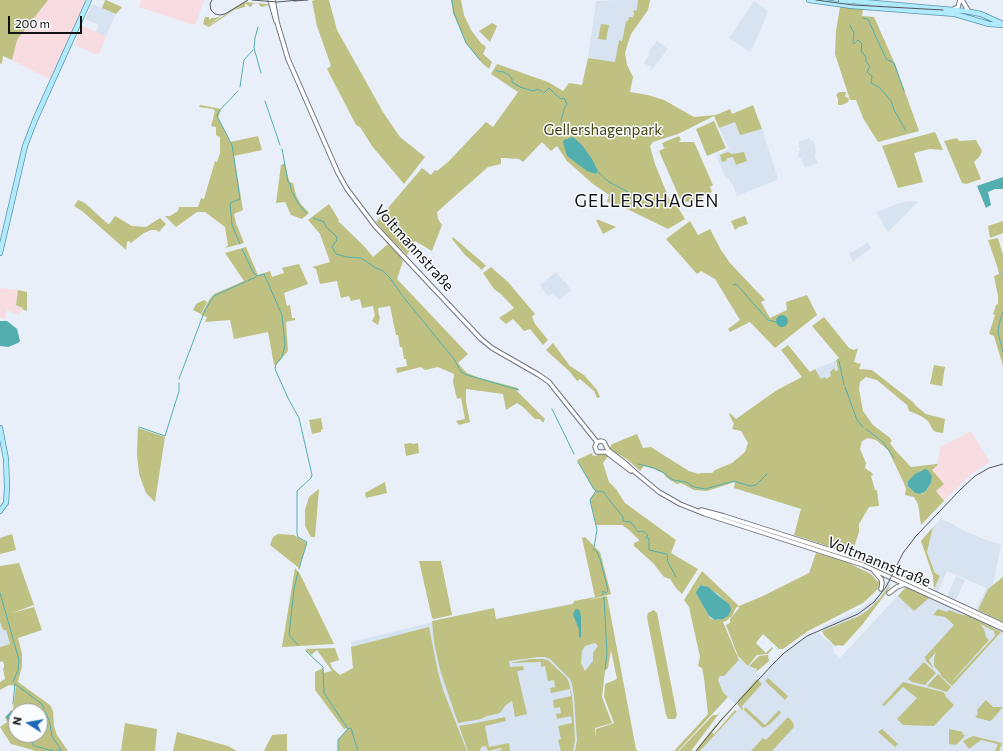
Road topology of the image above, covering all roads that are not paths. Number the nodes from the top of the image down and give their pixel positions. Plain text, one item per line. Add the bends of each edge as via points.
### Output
1 (89, 0) edge
2 (270, 0) edge
3 (273, 0) edge
4 (809, 0) edge
5 (841, 0) edge
6 (961, 0) edge
7 (954, 10) junction
8 (969, 12) junction
9 (970, 18) junction
10 (277, 22) junction
11 (1003, 24) edge
12 (0, 253) edge
13 (0, 428) edge
14 (597, 442) junction
15 (605, 450) junction
16 (698, 510) junction
17 (0, 511) edge
18 (872, 569) junction
19 (905, 584) junction
20 (881, 589) dead end
21 (889, 594) dead end
22 (1003, 625) edge
23 (1003, 629) edge

1 - 12 main road via 25,146
2 - 10 street, Voltmannstraße
3 - 10 street, Voltmannstraße
4 - 9 main road via 955,14
5 - 7 main road
6 - 7 street via 960,5
6 - 8 street
7 - 8 main road
8 - 9 main road
8 - 11 main road via 984,15
9 - 11 main road via 990,24
10 - 14 street, Voltmannstraße via 290,64 344,186 370,220 486,344 551,384
13 - 17 main road via 6,459 7,492 5,505
14 - 15 street via 604,442
14 - 15 street via 596,450
15 - 16 street, Voltmannstraße via 668,498
16 - 18 street, Voltmannstraße
16 - 22 street, Voltmannstraße via 865,561
18 - 19 street, Voltmannstraße
18 - 20 street via 881,579
19 - 21 street
19 - 23 street, Voltmannstraße

